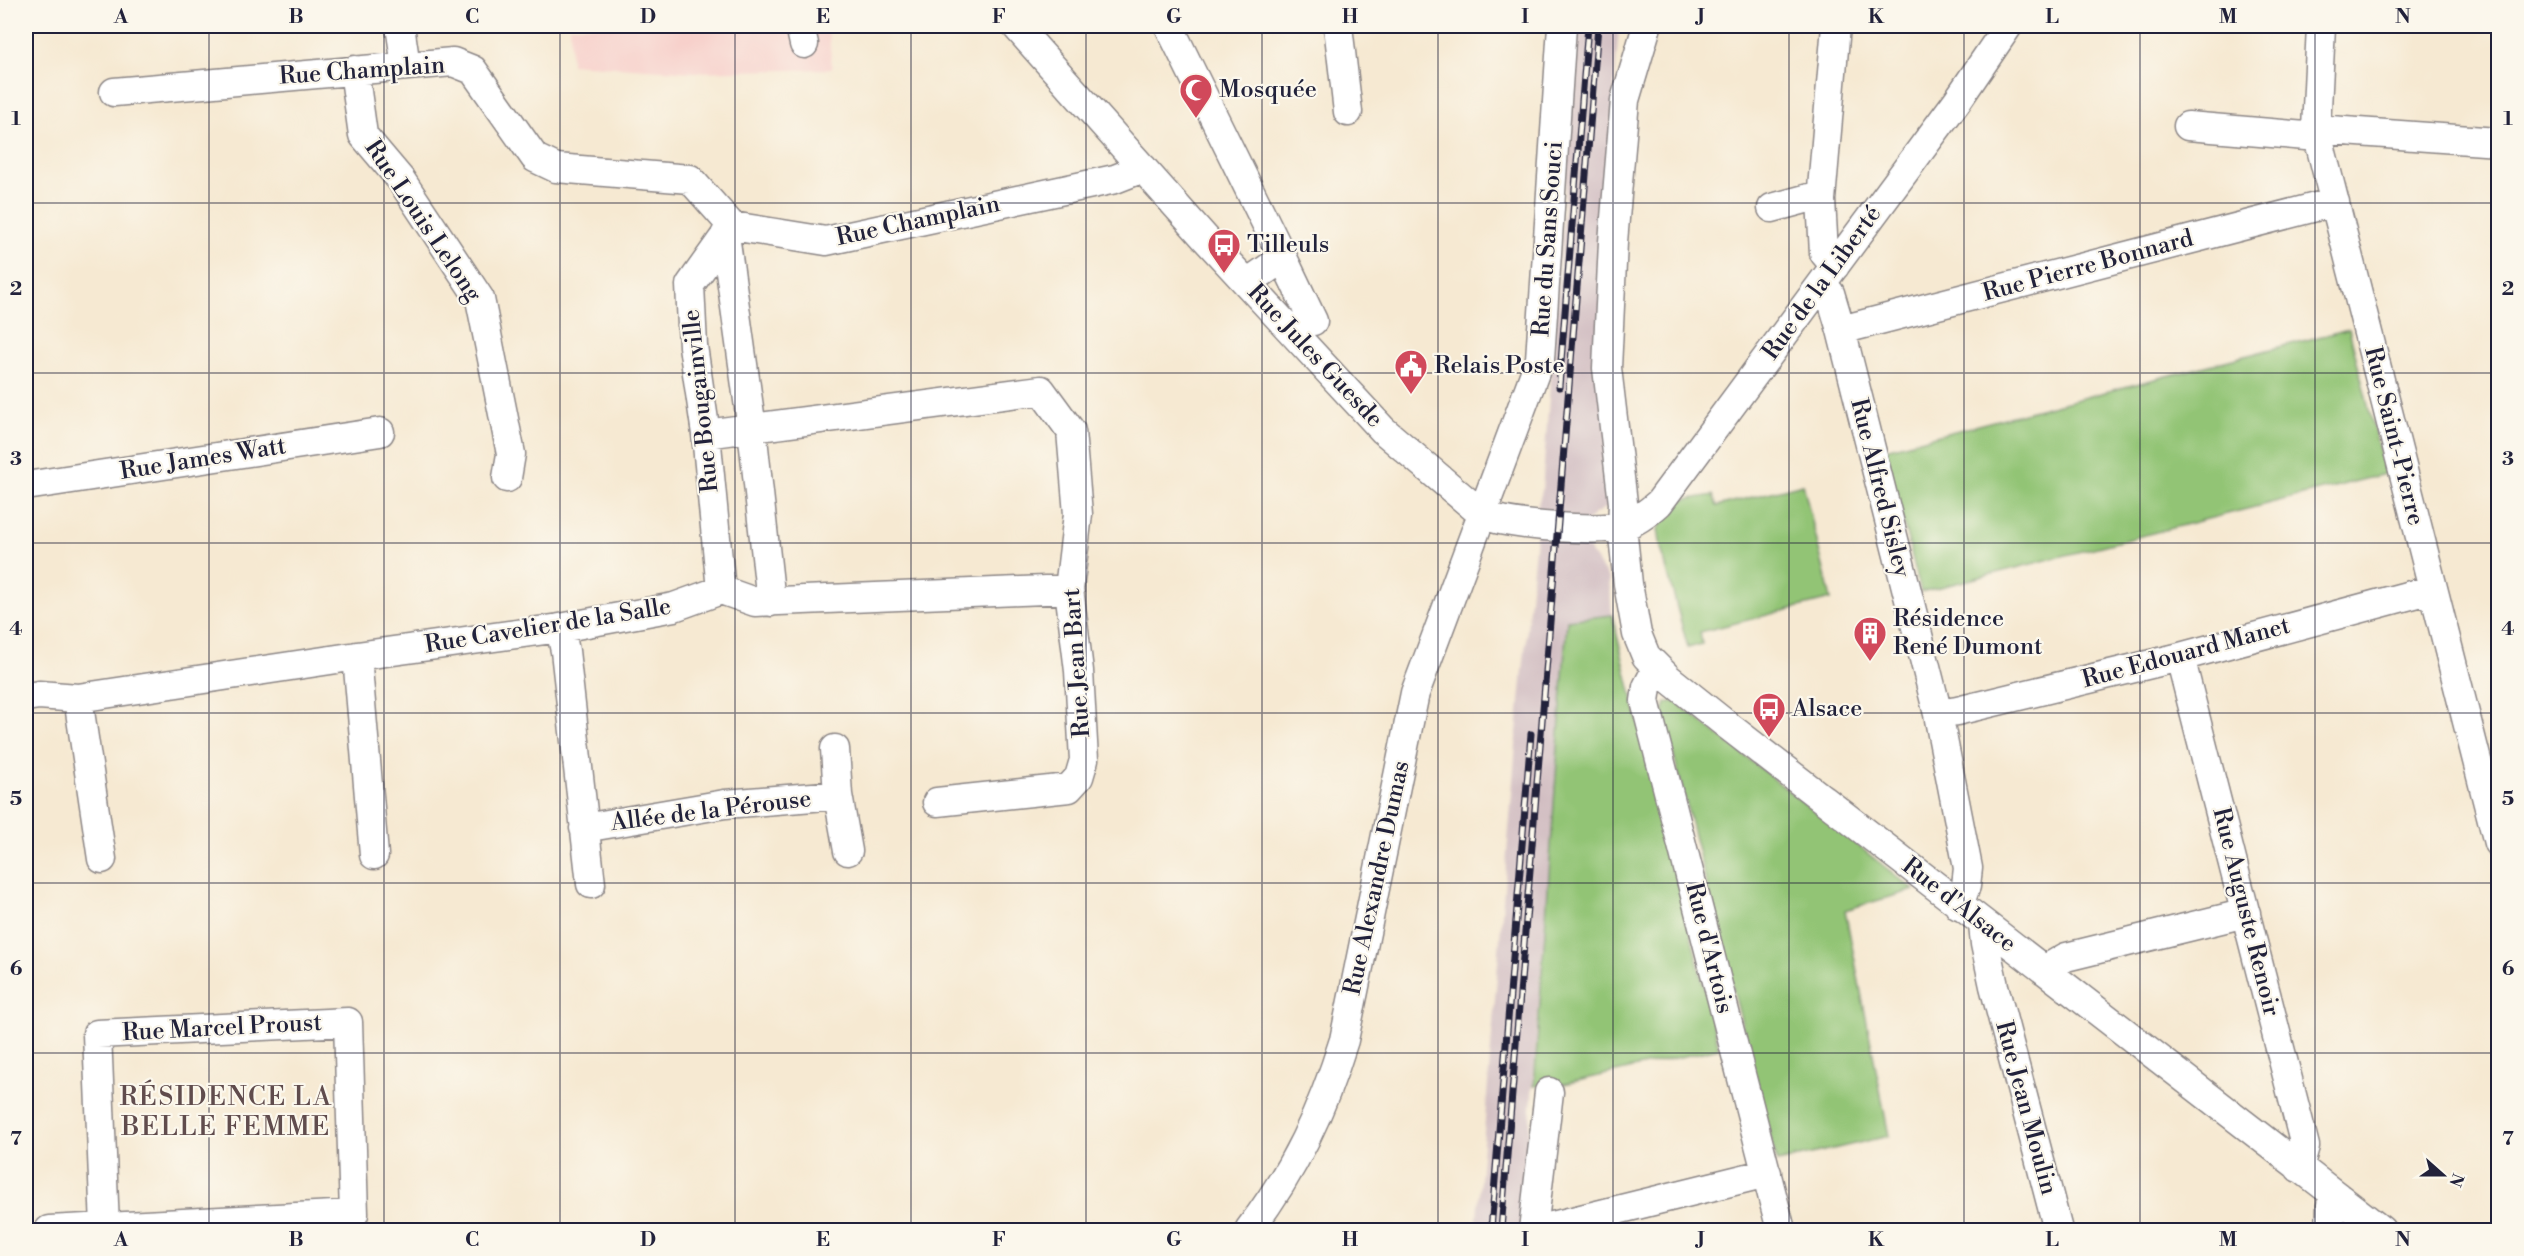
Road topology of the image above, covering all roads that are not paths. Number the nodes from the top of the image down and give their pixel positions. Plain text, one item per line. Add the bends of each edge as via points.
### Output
1 (400, 26) edge
2 (1016, 26) edge
3 (1338, 26) edge
4 (1562, 26) edge
5 (1647, 26) edge
6 (1836, 26) edge
7 (2008, 26) edge
8 (2321, 26) edge
9 (1178, 30) edge
10 (406, 66) junction
11 (354, 70) junction
12 (114, 92) dead end
13 (1348, 112) dead end
14 (2188, 126) dead end
15 (2317, 133) junction
16 (2499, 142) edge
17 (1143, 168) junction
18 (1821, 200) junction
19 (2335, 202) junction
20 (1772, 208) dead end
21 (729, 230) junction
22 (1283, 258) junction
23 (1828, 276) junction
24 (1247, 282) junction
25 (1313, 321) dead end
26 (1841, 330) junction
27 (753, 429) junction
28 (380, 432) dead end
29 (706, 434) junction
30 (507, 478) dead end
31 (26, 486) edge
32 (1483, 515) junction
33 (1622, 526) junction
34 (1069, 589) junction
35 (2433, 589) junction
36 (721, 590) junction
37 (771, 602) junction
38 (560, 628) junction
39 (357, 656) junction
40 (2180, 657) junction
41 (1657, 668) junction
42 (26, 697) edge
43 (78, 698) junction
44 (1938, 714) junction
45 (835, 749) dead end
46 (838, 795) junction
47 (937, 801) dead end
48 (584, 828) junction
49 (2499, 843) edge
50 (848, 851) dead end
51 (374, 855) dead end
52 (102, 859) dead end
53 (591, 884) dead end
54 (1959, 906) junction
55 (2246, 913) junction
56 (1983, 925) junction
57 (2035, 963) junction
58 (1994, 986) junction
59 (1549, 1092) dead end
60 (2299, 1167) junction
61 (1767, 1173) junction
62 (2337, 1196) junction
63 (105, 1227) junction
64 (49, 1230) edge
65 (1249, 1230) edge
66 (1535, 1230) edge
67 (1781, 1230) edge
68 (2058, 1230) edge
69 (2330, 1230) edge
70 (2381, 1230) edge

1 - 10 street
2 - 17 street, Rue Jules Guesde
3 - 13 street
4 - 32 street, Rue du Sans Souci via 1540,359
5 - 33 street, Rue d'Alsace via 1624,100 1613,242 1608,368 1623,503
6 - 18 street, Rue Alfred Sisley
7 - 23 street, Rue de la Liberté
8 - 15 street, Rue Saint-Pierre
9 - 22 street
10 - 11 street, Rue Champlain
10 - 21 street, Rue Champlain via 453,62 473,70 535,158 556,168 690,180
11 - 12 street, Rue Champlain
11 - 30 street, Rue Louis Lelong via 363,135 401,180 480,299 511,454
14 - 15 street
15 - 16 street
15 - 19 street, Rue Saint-Pierre
17 - 21 street, Rue Champlain via 1115,179 826,241
17 - 24 street, Rue Jules Guesde
18 - 20 street via 1809,198
18 - 23 street, Rue Alfred Sisley
19 - 26 street, Rue Pierre Bonnard
19 - 35 street, Rue Saint-Pierre
21 - 27 street
21 - 29 street, Rue Bougainville via 690,285 693,346
22 - 24 street
22 - 25 street
23 - 26 street, Rue Alfred Sisley
23 - 33 street, Rue de la Liberté via 1659,503
24 - 32 street, Rue Jules Guesde via 1383,430
26 - 44 street, Rue Alfred Sisley
27 - 29 street, Rue Jean Bart
27 - 34 street, Rue Jean Bart via 1041,390 1071,430 1078,514
27 - 37 street
28 - 31 street, Rue James Watt
29 - 36 street, Rue Bougainville
32 - 33 street, Rue Jules Guesde via 1499,521 1556,526
32 - 65 street, Rue Alexandre Dumas via 1415,693 1344,1040 1332,1080 1287,1176
33 - 41 street, Rue d'Alsace via 1637,634 1646,656
34 - 37 street
34 - 47 street, Rue Jean Bart via 1084,760 1079,777 1069,788
35 - 40 street, Rue Edouard Manet
35 - 49 street, Rue Saint-Pierre
36 - 37 street via 755,602
36 - 38 street, Rue Cavelier de la Salle via 674,607
38 - 39 street, Rue Cavelier de la Salle
38 - 48 street, Allée de la Pérouse via 566,651
39 - 43 street, Rue Cavelier de la Salle
39 - 51 street
40 - 44 street, Rue Edouard Manet
40 - 55 street, Rue Auguste Renoir
41 - 54 street, Rue d'Alsace
41 - 61 street, Rue d'Artois via 1645,701
42 - 43 street, Rue Cavelier de la Salle
43 - 52 street
44 - 54 street, Rue Alfred Sisley via 1968,868
45 - 46 street
46 - 48 street, Allée de la Pérouse via 725,804
46 - 50 street
48 - 53 street, Allée de la Pérouse
54 - 56 street, Rue d'Alsace
55 - 57 street
55 - 60 street, Rue Auguste Renoir via 2305,1146
56 - 57 street, Rue d'Alsace
56 - 58 street, Rue Jean Moulin
57 - 58 street via 2010,966
57 - 60 street, Rue d'Alsace
58 - 68 street, Rue Jean Moulin
59 - 66 street
60 - 62 street, Rue d'Alsace
61 - 66 street
61 - 67 street, Rue d'Artois
62 - 69 street via 2331,1205
62 - 70 street, Rue d'Alsace
63 - 63 street, Rue Marcel Proust via 354,1214 348,1022 98,1034
63 - 64 street

